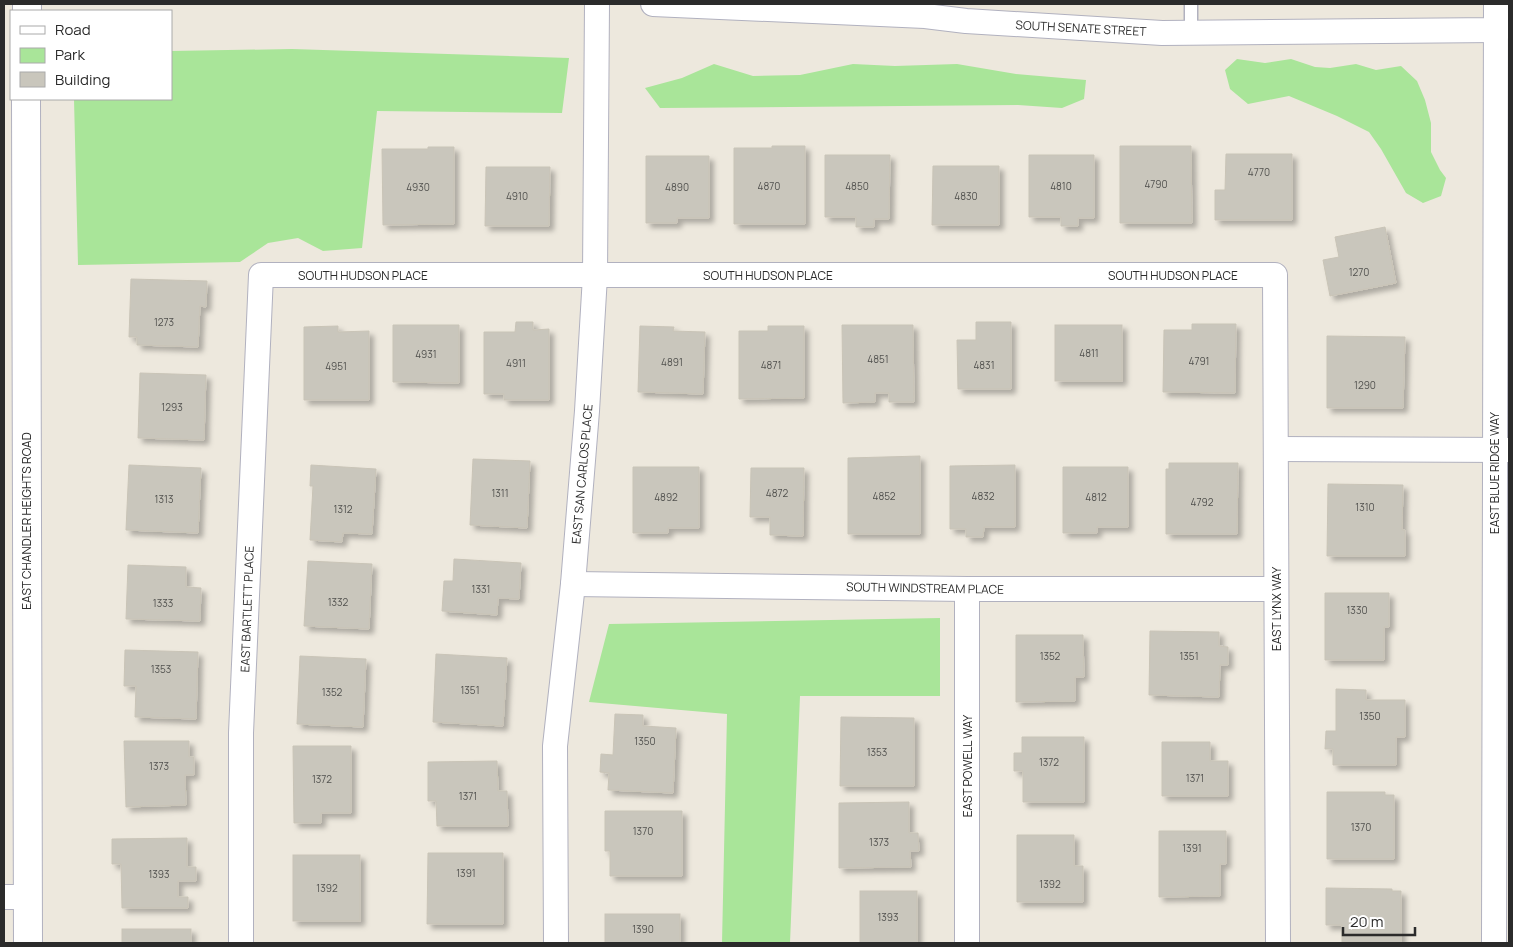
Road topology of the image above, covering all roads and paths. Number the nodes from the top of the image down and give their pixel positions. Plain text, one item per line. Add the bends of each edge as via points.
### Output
1 (597, 4) edge
2 (653, 4) edge
3 (1191, 4) edge
4 (1496, 4) edge
5 (925, 10) edge
6 (1502, 27) edge
7 (1191, 32) junction
8 (26, 100) edge
9 (261, 275) joint
10 (1275, 275) joint
11 (595, 276) junction
12 (1276, 450) junction
13 (1502, 450) edge
14 (573, 584) junction
15 (967, 589) junction
16 (1276, 589) junction
17 (16, 897) edge
18 (28, 943) edge
19 (241, 943) edge
20 (556, 943) edge
21 (967, 943) edge
22 (1278, 943) edge
23 (1494, 943) edge

1 - 11 street, EAST SAN CARLOS PLACE
2 - 5 street, SOUTH SENATE STREET
3 - 7 lane
4 - 6 street, EAST BLUE RIDGE WAY
5 - 7 street, SOUTH SENATE STREET via 976,22
6 - 7 street, SOUTH SENATE STREET
6 - 13 street, EAST BLUE RIDGE WAY
8 - 17 main road, EAST CHANDLER HEIGHTS ROAD
9 - 11 street, SOUTH HUDSON PLACE
9 - 19 street, EAST BARTLETT PLACE via 241,733
10 - 11 street, SOUTH HUDSON PLACE
10 - 12 street, EAST LYNX WAY
11 - 14 street, EAST SAN CARLOS PLACE
12 - 13 street
12 - 16 street, EAST LYNX WAY
13 - 23 street, EAST BLUE RIDGE WAY
14 - 15 street, SOUTH WINDSTREAM PLACE
14 - 20 street, EAST SAN CARLOS PLACE via 556,746
15 - 16 street, SOUTH WINDSTREAM PLACE
15 - 21 street, EAST POWELL WAY
16 - 22 street, EAST LYNX WAY
17 - 18 main road, EAST CHANDLER HEIGHTS ROAD

